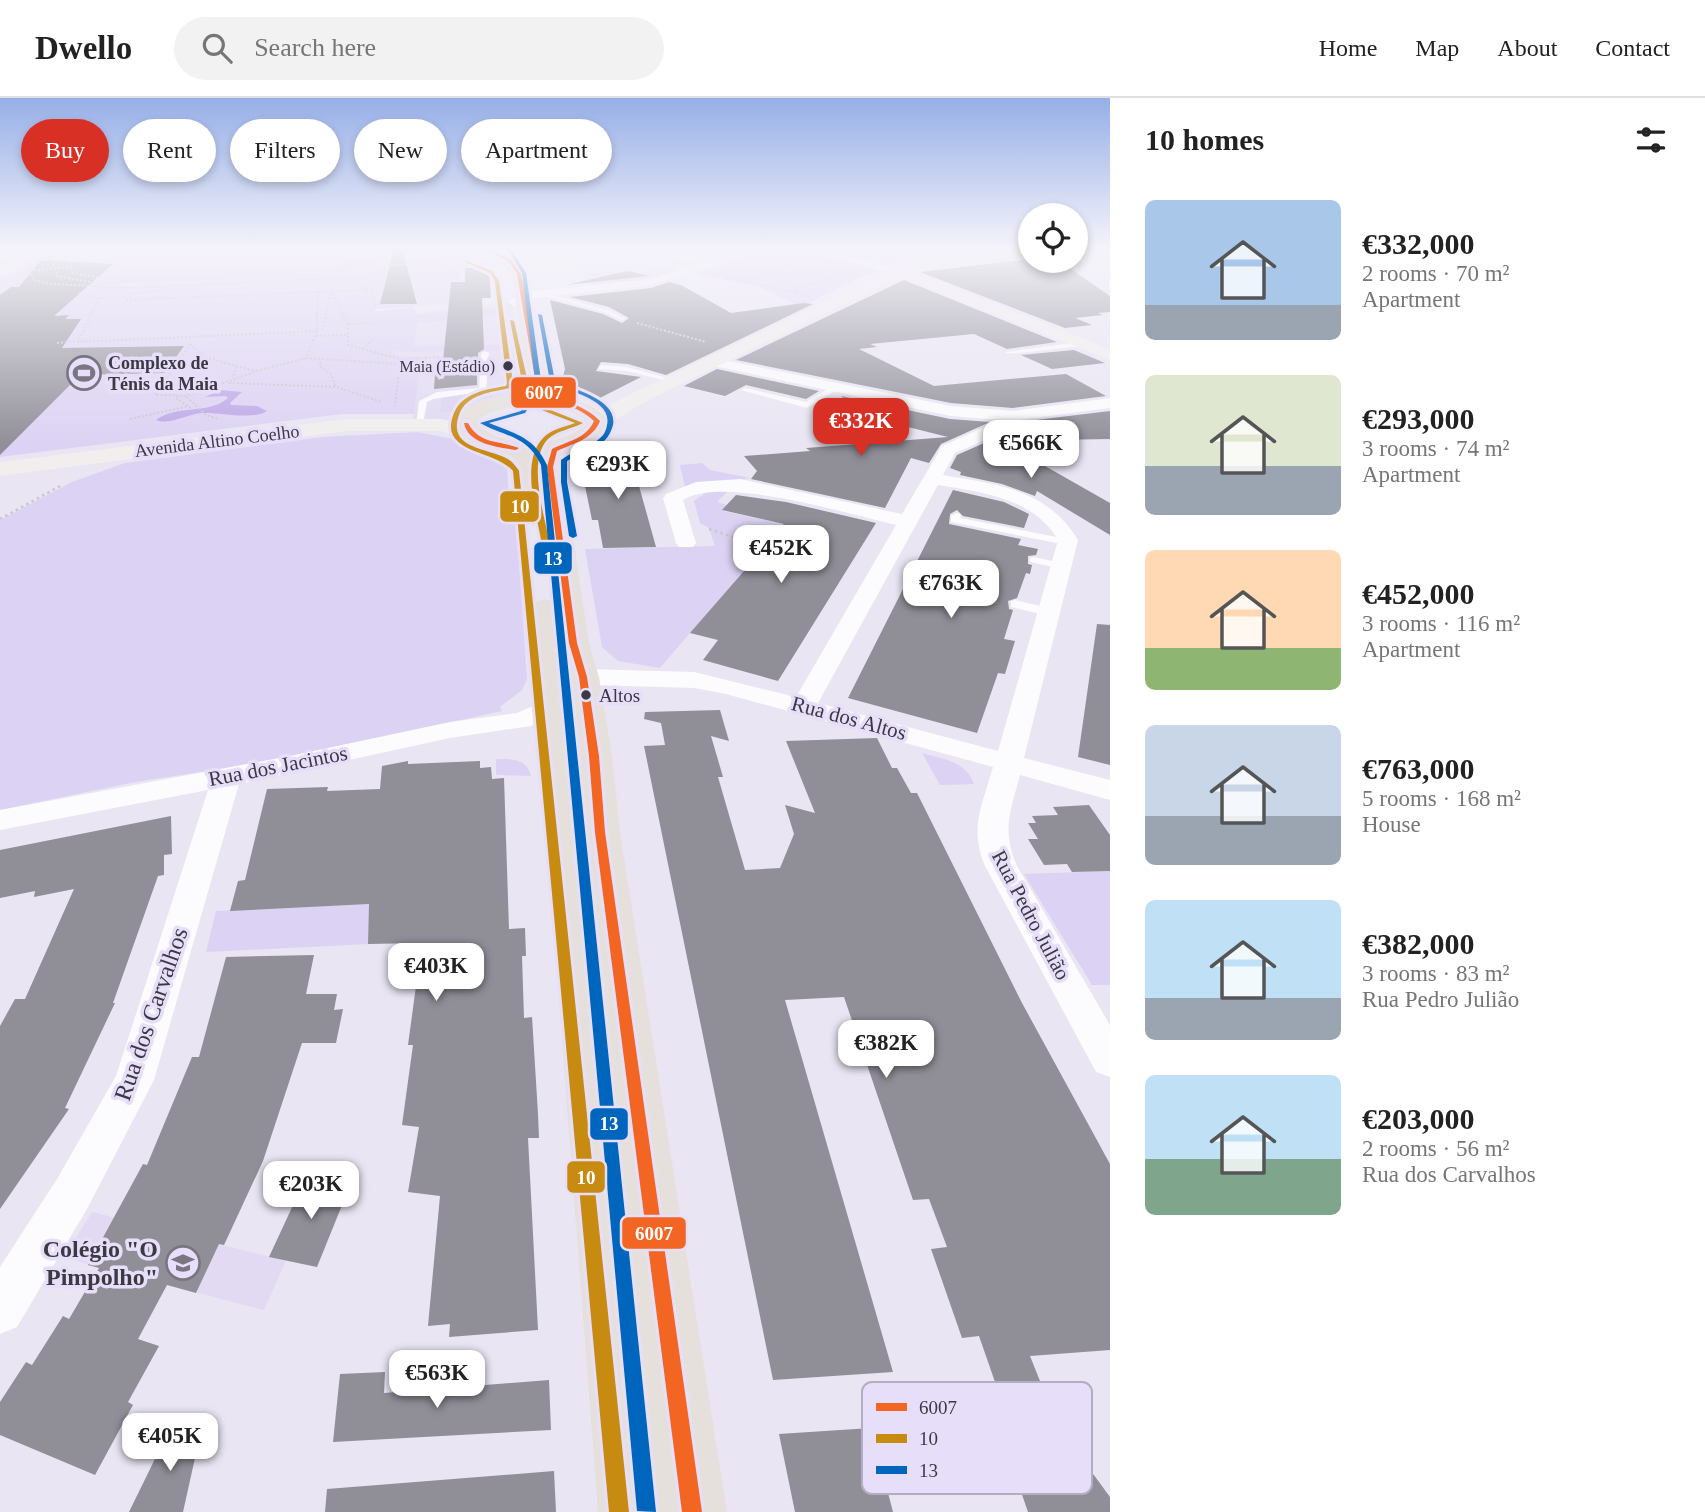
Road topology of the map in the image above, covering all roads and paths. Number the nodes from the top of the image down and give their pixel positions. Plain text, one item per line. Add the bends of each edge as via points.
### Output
1 (92, 314) edge
2 (317, 314) edge
3 (326, 314) edge
4 (343, 314) edge
5 (519, 314) edge
6 (521, 314) edge
7 (612, 314) edge
8 (803, 314) edge
9 (1006, 314) edge
10 (623, 319) joint
11 (372, 323) dead end
12 (348, 324) junction
13 (317, 331) junction
14 (348, 335) junction
15 (316, 336) junction
16 (191, 337) junction
17 (375, 338) dead end
18 (78, 341) junction
19 (57, 343) dead end
20 (191, 344) junction
21 (1080, 344) junction
22 (360, 349) junction
23 (1009, 352) dead end
24 (485, 353) dead end
25 (713, 354) junction
26 (1110, 355) edge
27 (357, 357) junction
28 (440, 357) dead end
29 (306, 358) junction
30 (320, 362) junction
31 (440, 362) dead end
32 (477, 362) dead end
33 (236, 366) junction
34 (601, 367) dead end
35 (257, 371) junction
36 (232, 379) junction
37 (675, 381) junction
38 (229, 383) junction
39 (336, 387) junction
40 (837, 387) junction
41 (745, 390) dead end
42 (186, 396) junction
43 (159, 397) dead end
44 (516, 400) junction
45 (552, 400) junction
46 (383, 402) dead end
47 (1110, 403) edge
48 (627, 404) junction
49 (577, 406) junction
50 (204, 413) dead end
51 (398, 413) dead end
52 (1013, 416) junction
53 (130, 419) dead end
54 (597, 421) junction
55 (427, 424) junction
56 (472, 424) junction
57 (561, 446) junction
58 (516, 448) junction
59 (0, 469) edge
60 (932, 478) junction
61 (69, 481) dead end
62 (956, 516) dead end
63 (0, 519) edge
64 (907, 521) junction
65 (709, 529) dead end
66 (1067, 542) junction
67 (686, 543) dead end
68 (754, 544) dead end
69 (1034, 560) dead end
70 (1062, 566) junction
71 (1015, 604) dead end
72 (1049, 612) junction
73 (569, 692) junction
74 (804, 705) junction
75 (1007, 761) junction
76 (227, 777) junction
77 (1110, 790) edge
78 (0, 820) edge
79 (1110, 1060) edge
80 (0, 1310) edge
81 (633, 1512) edge
82 (692, 1512) edge

1 - 18 path
2 - 13 path
3 - 13 path via 323,328
4 - 12 path
5 - 44 main road via 524,386
6 - 45 main road via 538,386
7 - 10 lane
8 - 25 main road
9 - 21 main road
10 - 25 path
11 - 12 path
12 - 14 path
13 - 15 path
13 - 16 path
14 - 15 path
14 - 22 path via 348,345
15 - 29 path
16 - 18 path
16 - 20 path
17 - 22 path
18 - 19 path
20 - 33 path via 205,356
20 - 42 path via 155,395
21 - 23 lane
21 - 26 main road
22 - 27 path
22 - 28 path via 401,359
24 - 55 lane via 483,389 428,397 423,401
25 - 37 main road
25 - 40 street
27 - 30 path
27 - 51 path via 400,364 393,405
29 - 30 path
29 - 35 path
30 - 39 path
31 - 32 path
33 - 35 path
33 - 36 path
34 - 37 lane
35 - 36 path
36 - 38 path
37 - 48 main road
38 - 39 path
38 - 42 path
39 - 46 path
40 - 41 lane via 807,405
40 - 52 street via 951,411
42 - 50 path
43 - 53 path via 178,398 191,407
44 - 45 main road
44 - 56 main road via 491,405
45 - 49 main road
47 - 52 street
48 - 49 main road
48 - 54 main road
49 - 54 main road
52 - 60 street via 1004,425 948,450
54 - 57 main road via 589,435
55 - 56 main road, Avenida Altino Coelho
55 - 59 main road, Avenida Altino Coelho via 333,426
56 - 58 main road via 485,442
57 - 58 main road
57 - 73 main road via 551,455 550,467 575,653
58 - 73 main road via 530,468
60 - 64 street
60 - 66 street via 993,490 1033,505 1060,526
61 - 63 path
62 - 66 lane via 955,520
64 - 67 street via 740,485 715,485 673,498
64 - 74 street
65 - 68 path
66 - 70 street, Rua Pedro Julião
69 - 70 lane
70 - 72 street, Rua Pedro Julião
71 - 72 lane
72 - 75 street, Rua Pedro Julião
73 - 74 street, Rua dos Altos via 694,680
73 - 76 street, Rua dos Jacintos via 522,720 450,730
73 - 81 main road
73 - 82 main road via 594,756 600,832
74 - 75 street, Rua dos Altos
75 - 77 street, Rua dos Altos
75 - 79 street, Rua Pedro Julião via 991,828 993,847
76 - 78 street, Rua dos Jacintos
76 - 80 street, Rua dos Carvalhos via 134,1080 79,1182

